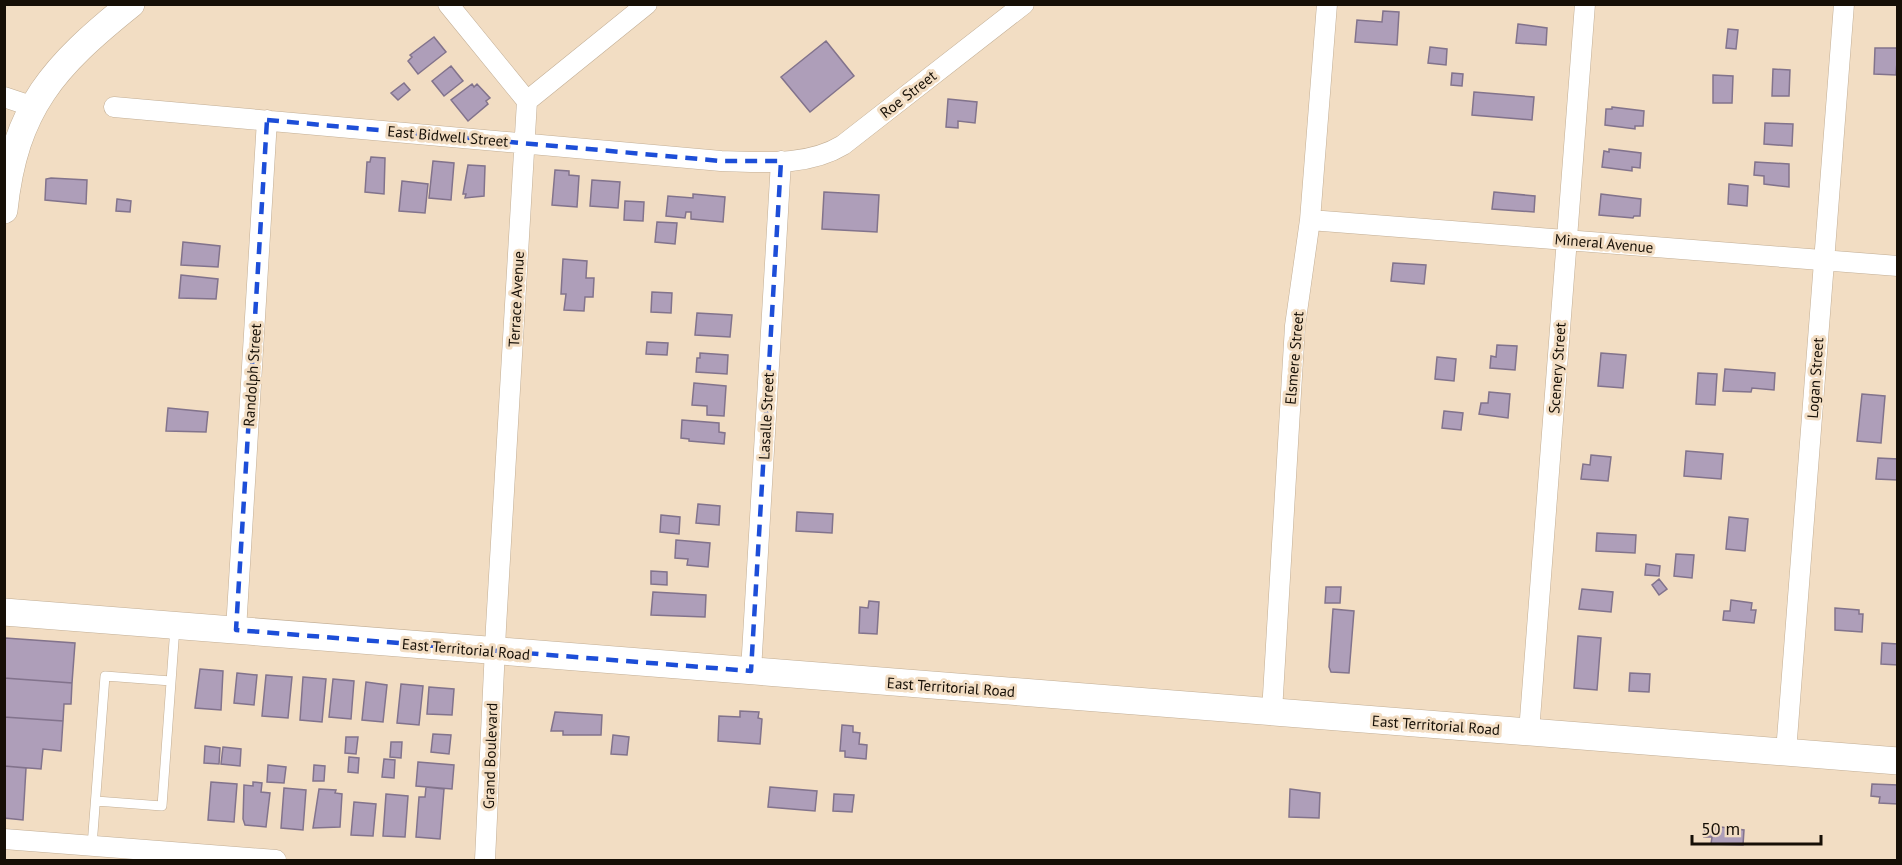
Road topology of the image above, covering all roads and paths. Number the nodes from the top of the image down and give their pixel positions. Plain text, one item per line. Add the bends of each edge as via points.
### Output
1 (448, 4) edge
2 (647, 4) edge
3 (1024, 4) edge
4 (1327, 4) edge
5 (1585, 4) edge
6 (1844, 4) edge
7 (126, 6) edge
8 (4, 97) edge
9 (528, 101) junction
10 (33, 107) junction
11 (114, 107) dead end
12 (267, 120) junction
13 (525, 143) junction
14 (781, 161) junction
15 (4, 210) edge
16 (1310, 220) junction
17 (1567, 240) junction
18 (1824, 261) junction
19 (1898, 266) edge
20 (4, 612) edge
21 (176, 626) junction
22 (236, 630) junction
23 (495, 651) junction
24 (751, 671) junction
25 (171, 681) junction
26 (1272, 712) junction
27 (1529, 732) junction
28 (1786, 752) junction
29 (1898, 761) edge
30 (96, 801) junction
31 (4, 839) edge
32 (92, 846) junction
33 (276, 861) edge
34 (485, 861) edge

1 - 9 street
2 - 9 street
3 - 14 street, Roe Street via 843,145 822,156
4 - 16 street, Elsmere Street
5 - 17 street, Scenery Street
6 - 18 street, Logan Street
7 - 10 street via 72,53
8 - 10 street
9 - 13 street, Terrace Avenue
10 - 15 street via 17,147
11 - 12 street, East Bidwell Street
12 - 13 street, East Bidwell Street
12 - 22 street, Randolph Street
13 - 14 street, East Bidwell Street via 721,161
13 - 23 street, Terrace Avenue
14 - 24 street, Lasalle Street
16 - 17 street, Mineral Avenue
16 - 26 street, Elsmere Street via 1295,327
17 - 18 street, Mineral Avenue
17 - 27 street, Scenery Street
18 - 19 street, Mineral Avenue
18 - 28 street, Logan Street
20 - 21 street, East Territorial Road
21 - 22 street, East Territorial Road
21 - 25 lane
22 - 23 street, East Territorial Road
23 - 24 street, East Territorial Road
23 - 34 street, Grand Boulevard
24 - 26 street, East Territorial Road
25 - 30 lane via 105,676
25 - 30 lane via 162,806
26 - 27 street, East Territorial Road
27 - 28 street, East Territorial Road
28 - 29 street, East Territorial Road
30 - 32 lane
31 - 32 street
32 - 33 street

